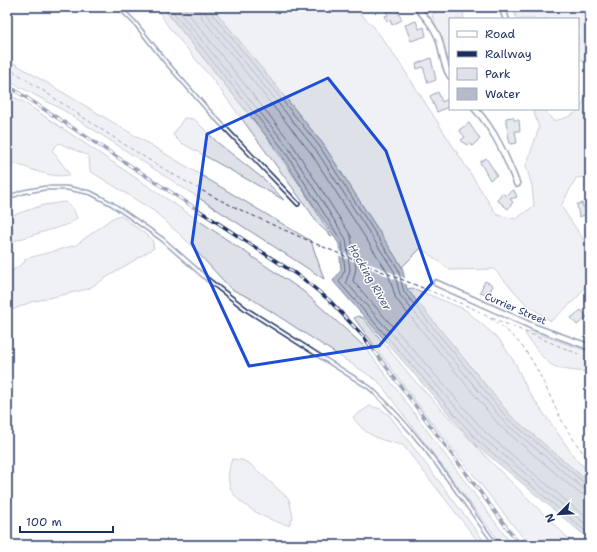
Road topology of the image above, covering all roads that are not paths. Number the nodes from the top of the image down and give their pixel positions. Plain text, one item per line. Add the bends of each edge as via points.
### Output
1 (119, 7) edge
2 (416, 7) edge
3 (502, 7) edge
4 (506, 18) edge
5 (449, 73) edge
6 (476, 110) edge
7 (516, 184) dead end
8 (7, 198) edge
9 (298, 204) dead end
10 (436, 284) dead end
11 (590, 347) edge
12 (496, 545) edge

1 - 9 lane via 207,109
2 - 5 street via 435,30 442,59
3 - 4 street
6 - 7 street via 491,129
8 - 12 lane via 45,188 67,188 91,193 112,204 162,239 207,280 247,310 370,388 406,424
10 - 11 street, Currier Street via 534,327

